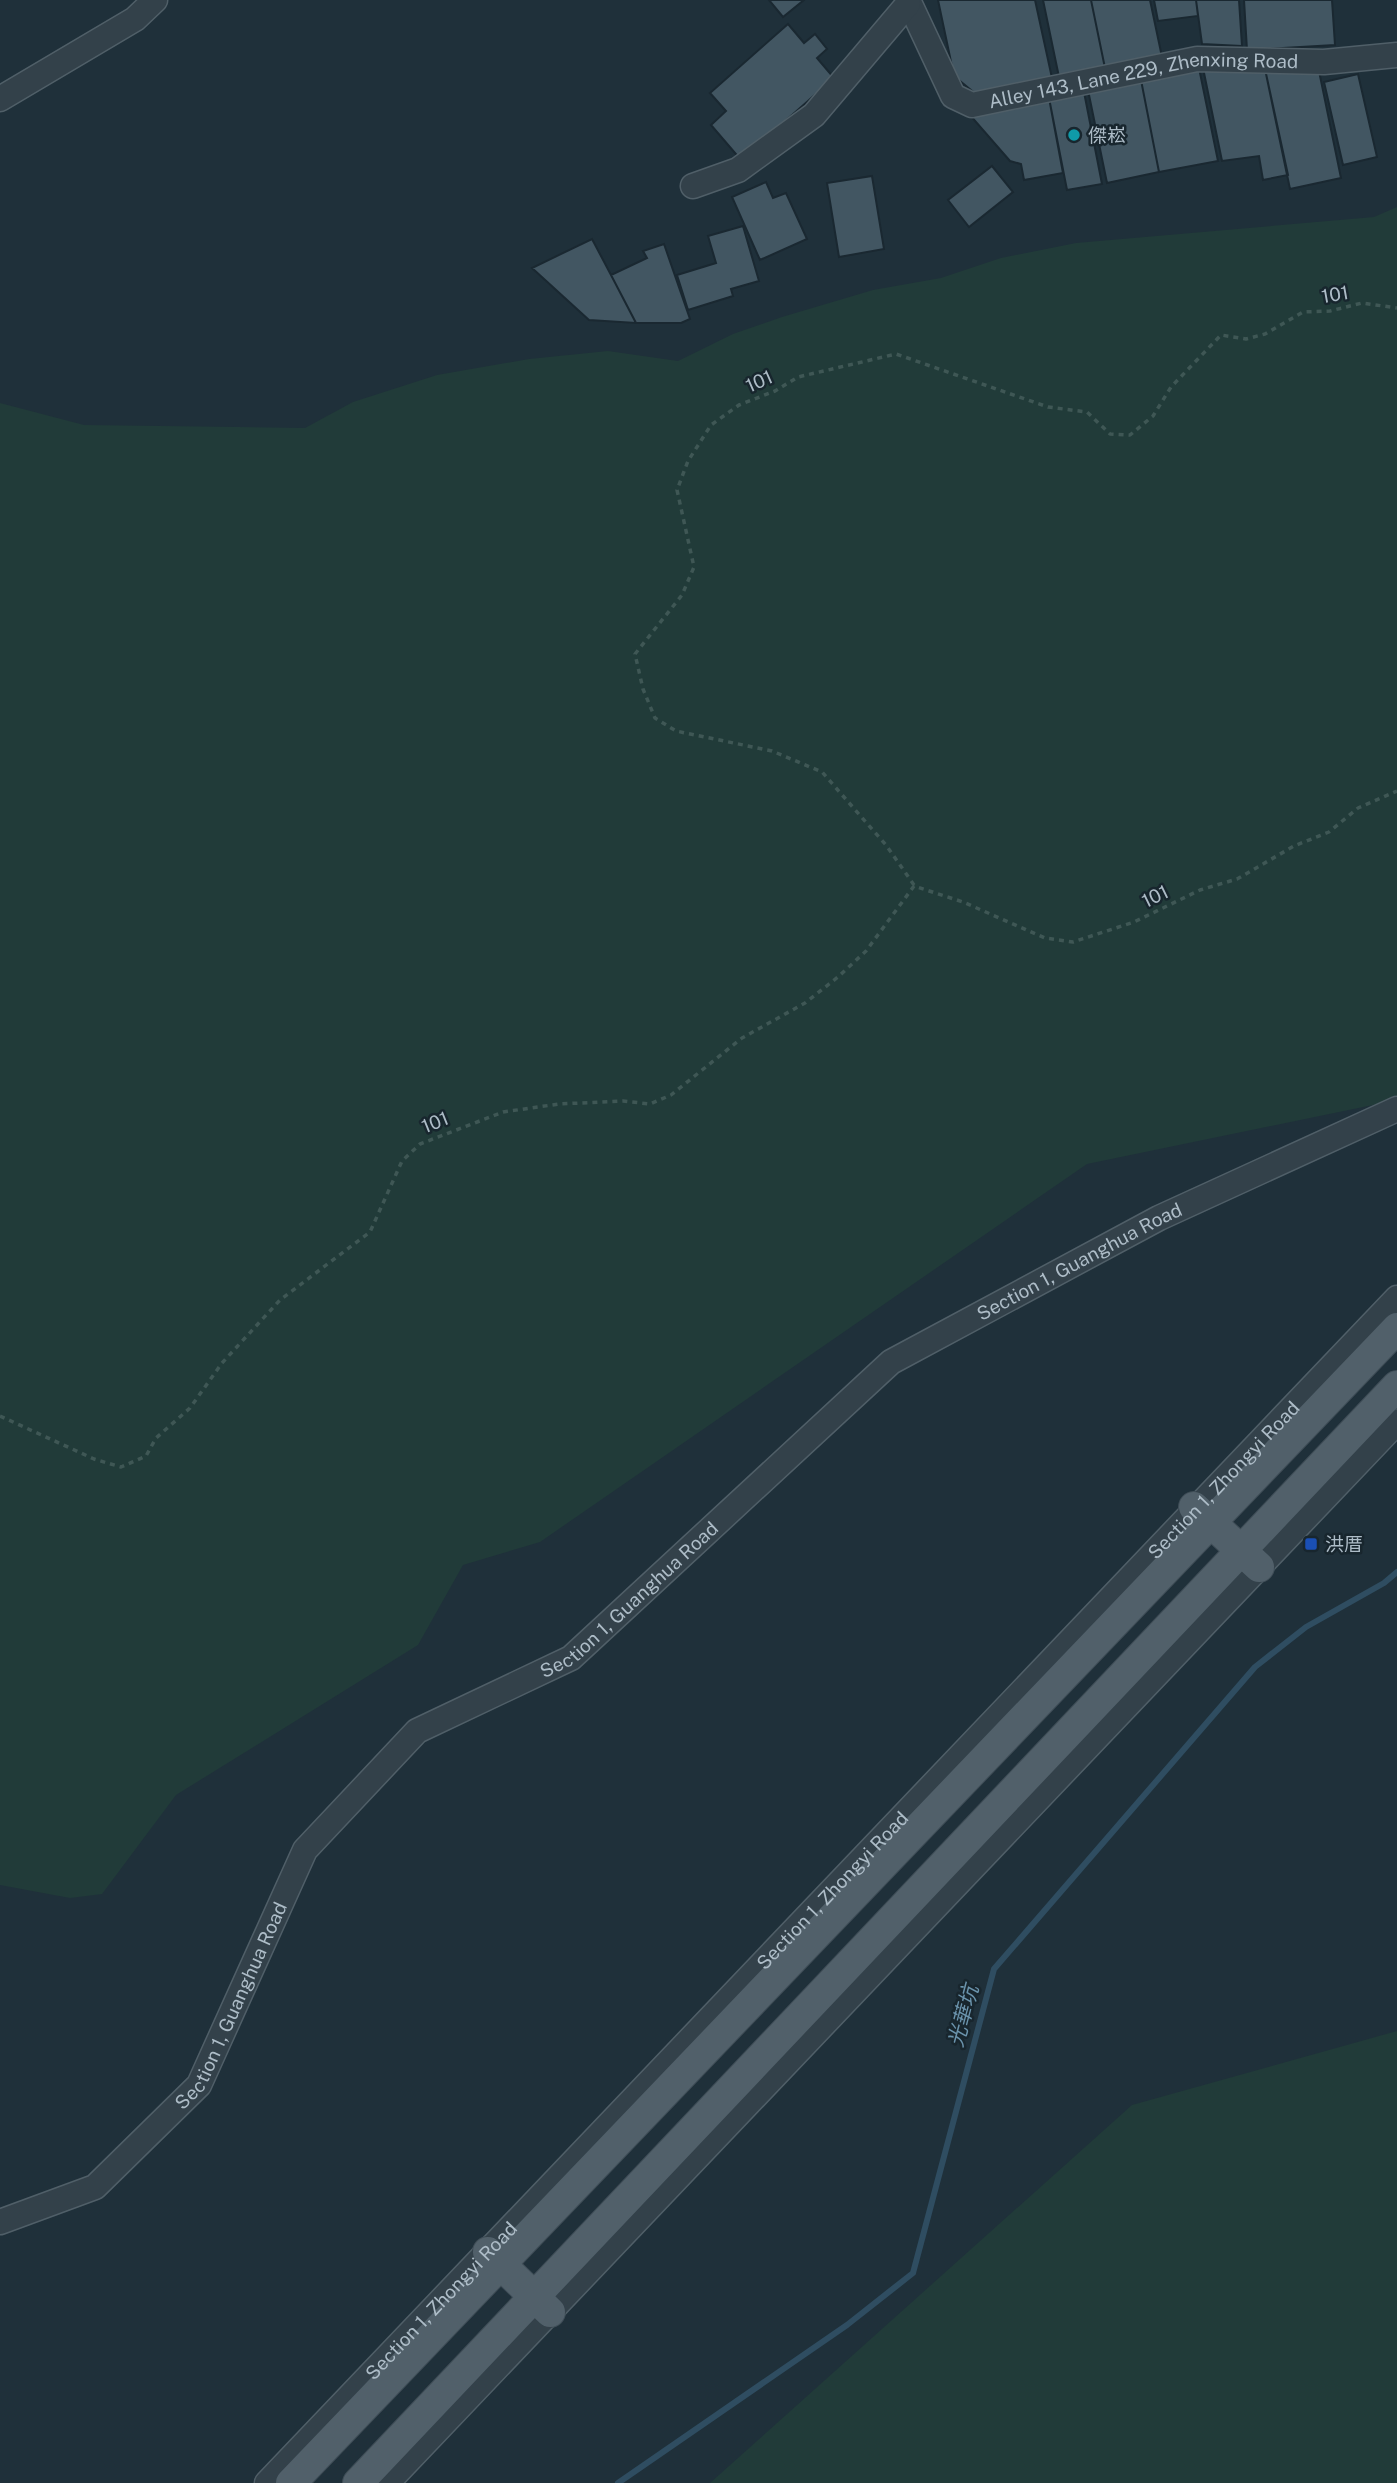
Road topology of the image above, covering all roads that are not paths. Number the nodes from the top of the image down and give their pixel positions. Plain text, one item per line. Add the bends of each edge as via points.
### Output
1 (155, 0) edge
2 (908, 2) edge
3 (1397, 55) edge
4 (0, 99) edge
5 (693, 186) dead end
6 (1397, 1110) edge
7 (1397, 1298) edge
8 (1397, 1328) edge
9 (1397, 1386) edge
10 (1397, 1422) edge
11 (1202, 1515) junction
12 (1250, 1558) junction
13 (0, 2222) edge
14 (493, 2258) junction
15 (542, 2304) junction
16 (267, 2483) edge
17 (291, 2483) edge
18 (358, 2483) edge
19 (387, 2483) edge

1 - 4 street via 125,25
2 - 3 street, Alley 143, Lane 229, Zhenxing Road via 953,96 972,105 1197,59 1324,62
2 - 5 street via 814,115 738,170
6 - 13 street, Section 1, Guanghua Road via 1160,1218 891,1362 571,1658 417,1731 305,1850 199,2085 95,2187
7 - 11 street, Section 1, Zhongyi Road
8 - 11 main road, Section 1, Zhongyi Road
9 - 12 main road
10 - 12 street
11 - 12 main road
11 - 14 main road, Section 1, Zhongyi Road
12 - 15 main road
14 - 15 main road
14 - 16 street, Section 1, Zhongyi Road
14 - 17 main road, Section 1, Zhongyi Road
15 - 18 main road
15 - 19 street

